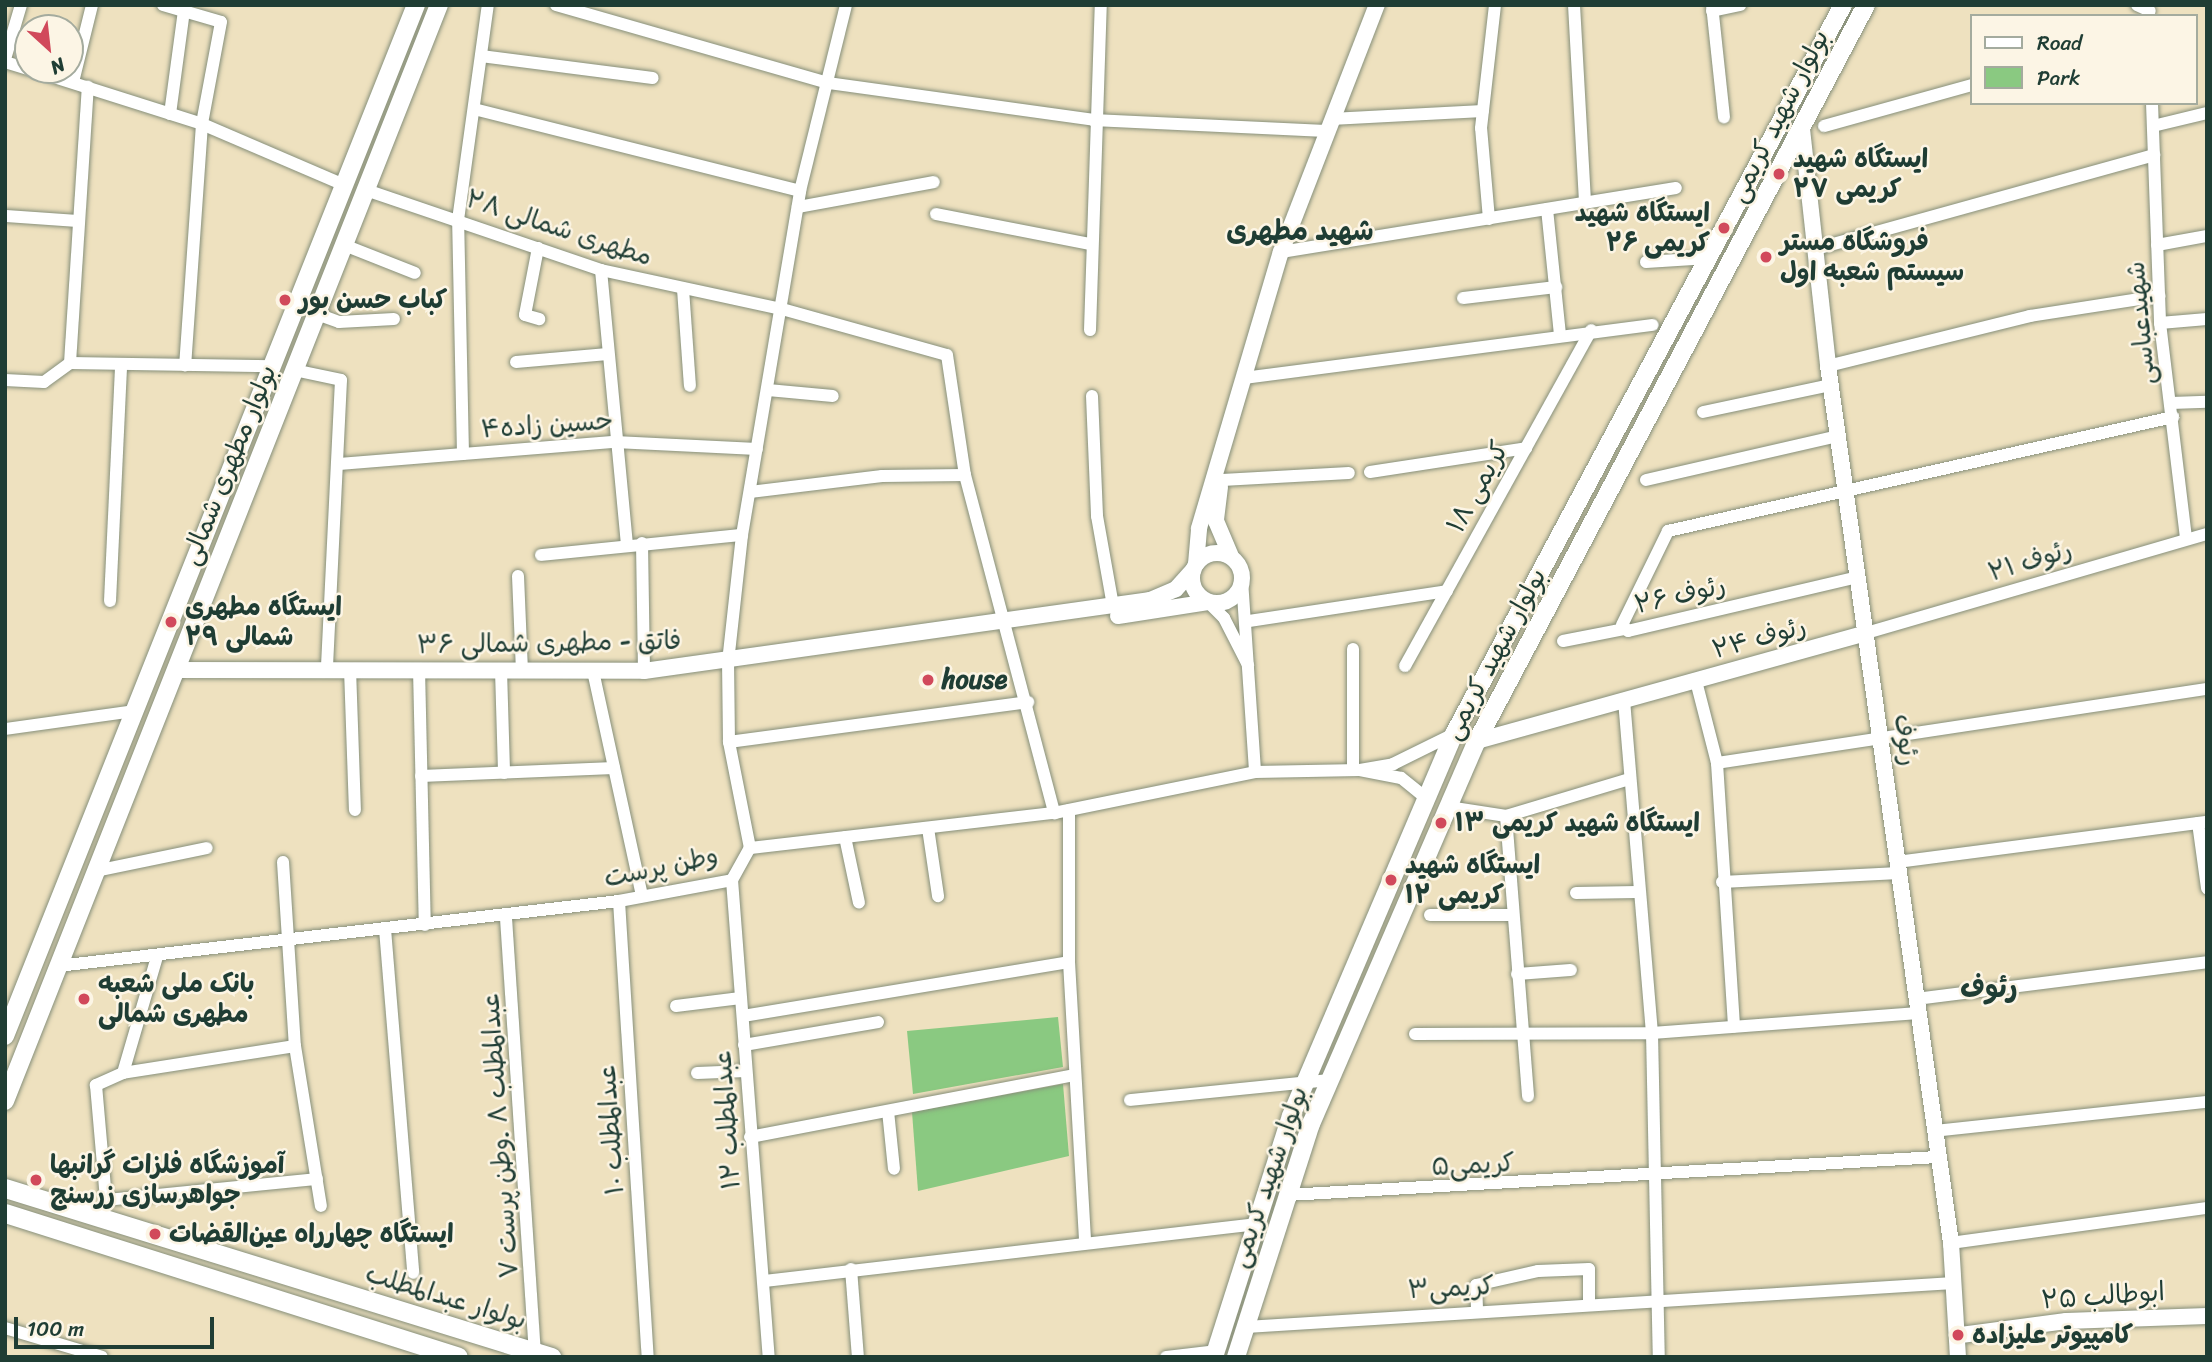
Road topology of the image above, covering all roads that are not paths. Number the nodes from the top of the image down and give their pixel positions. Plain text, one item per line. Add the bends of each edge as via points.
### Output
1 (21, 5) edge
2 (92, 5) edge
3 (163, 5) edge
4 (416, 5) edge
5 (439, 5) edge
6 (488, 5) edge
7 (556, 5) edge
8 (846, 5) edge
9 (1101, 5) edge
10 (1377, 5) edge
11 (1495, 5) edge
12 (1574, 5) edge
13 (1740, 5) edge
14 (1866, 5) edge
15 (2137, 5) edge
16 (1712, 8) edge
17 (1841, 9) edge
18 (184, 11) junction
19 (2150, 11) edge
20 (1857, 23) junction
21 (84, 37) edge
22 (481, 56) junction
23 (5, 61) edge
24 (653, 79) dead end
25 (828, 83) junction
26 (79, 84) edge
27 (1970, 86) edge
28 (88, 87) junction
29 (2152, 105) edge
30 (474, 109) junction
31 (1483, 111) junction
32 (2207, 113) edge
33 (170, 114) junction
34 (1724, 117) dead end
35 (1093, 120) junction
36 (202, 124) junction
37 (1328, 125) junction
38 (1824, 126) dead end
39 (2153, 126) junction
40 (1802, 129) junction
41 (2154, 155) junction
42 (934, 182) dead end
43 (344, 185) junction
44 (1676, 188) dead end
45 (366, 190) junction
46 (800, 191) junction
47 (1586, 203) junction
48 (798, 207) junction
49 (1547, 209) junction
50 (936, 214) dead end
51 (5, 216) edge
52 (458, 219) junction
53 (1489, 219) junction
54 (79, 222) junction
55 (2207, 236) edge
56 (1091, 244) junction
57 (344, 245) junction
58 (2157, 245) junction
59 (538, 248) junction
60 (1819, 248) junction
61 (1281, 252) junction
62 (1709, 258) junction
63 (1646, 262) dead end
64 (601, 270) junction
65 (415, 273) dead end
66 (1556, 287) junction
67 (683, 289) junction
68 (2159, 296) junction
69 (1464, 298) dead end
70 (782, 309) junction
71 (317, 314) junction
72 (539, 318) dead end
73 (394, 319) dead end
74 (2207, 319) edge
75 (2160, 323) junction
76 (1653, 326) dead end
77 (1090, 330) dead end
78 (1591, 330) junction
79 (1560, 334) junction
80 (608, 354) junction
81 (516, 362) dead end
82 (70, 363) junction
83 (121, 364) junction
84 (185, 365) junction
85 (272, 366) junction
86 (1828, 366) junction
87 (294, 370) junction
88 (1244, 378) junction
89 (5, 380) edge
90 (1831, 385) junction
91 (690, 386) dead end
92 (768, 390) junction
93 (833, 396) dead end
94 (1092, 396) dead end
95 (2207, 402) edge
96 (2171, 403) junction
97 (1703, 412) dead end
98 (2173, 417) junction
99 (1232, 422) junction
100 (1838, 436) junction
101 (615, 442) junction
102 (1526, 448) junction
103 (757, 449) junction
104 (463, 454) junction
105 (339, 464) junction
106 (1370, 472) dead end
107 (1349, 473) dead end
108 (965, 475) junction
109 (1222, 480) junction
110 (1646, 480) dead end
111 (750, 492) junction
112 (1846, 492) junction
113 (215, 510) junction
114 (236, 517) junction
115 (2207, 534) edge
116 (742, 535) junction
117 (2186, 538) junction
118 (642, 543) junction
119 (627, 545) junction
120 (541, 555) dead end
121 (1231, 557) junction
122 (1194, 567) junction
123 (518, 576) dead end
124 (1858, 577) junction
125 (1242, 580) junction
126 (1447, 591) junction
127 (110, 601) dead end
128 (1208, 602) junction
129 (1114, 606) junction
130 (1249, 621) junction
131 (1004, 625) junction
132 (1623, 629) junction
133 (1867, 633) junction
134 (1563, 641) dead end
135 (1353, 649) dead end
136 (728, 662) junction
137 (1405, 666) dead end
138 (327, 669) junction
139 (350, 669) junction
140 (176, 670) junction
141 (419, 670) junction
142 (501, 670) junction
143 (522, 670) junction
144 (593, 670) junction
145 (644, 671) junction
146 (1251, 671) junction
147 (1696, 681) junction
148 (2207, 689) edge
149 (1624, 700) junction
150 (1028, 702) junction
151 (135, 711) junction
152 (5, 729) edge
153 (1454, 734) junction
154 (1881, 738) junction
155 (1477, 741) junction
156 (729, 742) junction
157 (1717, 763) junction
158 (614, 768) junction
159 (1356, 770) junction
160 (1255, 772) junction
161 (504, 773) junction
162 (421, 776) junction
163 (1629, 779) junction
164 (1426, 798) junction
165 (1448, 807) junction
166 (355, 810) dead end
167 (1069, 810) junction
168 (1054, 813) junction
169 (1506, 816) junction
170 (2202, 823) edge
171 (928, 828) junction
172 (845, 837) junction
173 (207, 848) dead end
174 (750, 848) junction
175 (283, 862) dead end
176 (1898, 867) junction
177 (96, 871) junction
178 (732, 880) junction
179 (1722, 882) junction
180 (2207, 888) edge
181 (1637, 892) junction
182 (1576, 893) dead end
183 (642, 896) junction
184 (937, 896) dead end
185 (619, 901) junction
186 (59, 902) junction
187 (859, 903) dead end
188 (81, 909) junction
189 (1430, 915) dead end
190 (1511, 915) junction
191 (506, 918) junction
192 (425, 925) junction
193 (385, 929) junction
194 (292, 940) junction
195 (157, 957) junction
196 (1069, 962) junction
197 (2207, 962) edge
198 (58, 967) junction
199 (1571, 970) dead end
200 (1517, 974) junction
201 (741, 998) junction
202 (676, 1006) dead end
203 (1917, 1006) junction
204 (743, 1016) junction
205 (878, 1022) dead end
206 (1734, 1026) junction
207 (1522, 1031) junction
208 (1652, 1032) junction
209 (1415, 1034) dead end
210 (5, 1036) edge
211 (744, 1045) junction
212 (295, 1046) junction
213 (746, 1071) junction
214 (123, 1073) junction
215 (697, 1073) dead end
216 (1075, 1075) junction
217 (1307, 1078) junction
218 (1331, 1080) junction
219 (1528, 1096) dead end
220 (1130, 1100) dead end
221 (5, 1101) edge
222 (2207, 1102) edge
223 (888, 1111) junction
224 (1934, 1131) junction
225 (750, 1137) junction
226 (1937, 1157) junction
227 (894, 1169) dead end
228 (1660, 1178) junction
229 (317, 1179) junction
230 (5, 1188) edge
231 (1288, 1195) junction
232 (321, 1206) dead end
233 (2207, 1208) edge
234 (10, 1218) edge
235 (1256, 1224) junction
236 (1085, 1243) junction
237 (1951, 1243) junction
238 (851, 1269) junction
239 (413, 1273) dead end
240 (764, 1281) junction
241 (1954, 1283) junction
242 (1658, 1300) junction
243 (1589, 1304) junction
244 (1477, 1309) junction
245 (2207, 1317) edge
246 (1246, 1326) junction
247 (5, 1328) edge
248 (1961, 1335) junction
249 (543, 1354) edge
250 (1215, 1354) edge
251 (102, 1357) edge
252 (458, 1357) edge
253 (648, 1357) edge
254 (769, 1357) edge
255 (858, 1357) edge
256 (1166, 1357) edge
257 (1237, 1357) edge
258 (1659, 1357) edge
259 (1958, 1357) edge

1 - 23 street
2 - 21 street
3 - 18 street
4 - 43 main road, بولوار مطهری شمالی
5 - 45 main road, بولوار مطهری شمالی
6 - 22 street
7 - 25 street
8 - 25 street
9 - 35 street
10 - 37 street
11 - 31 street
12 - 47 street
13 - 16 street
14 - 20 main road, بولوار شهید کریمی
15 - 19 street
16 - 34 street
17 - 20 main road
17 - 62 main road, بولوار شهید کریمی
18 - 33 street
18 - 36 street via 221,22
20 - 40 main road, بولوار شهید کریمی
22 - 24 street
22 - 30 street
25 - 35 street
25 - 46 street
26 - 28 street
27 - 38 street
28 - 33 street
28 - 54 street
29 - 39 street, شهیدعباسی
30 - 46 street
30 - 52 street
31 - 37 street
31 - 53 street
32 - 39 street
33 - 36 street
35 - 37 street
35 - 56 street
36 - 43 street
36 - 84 street
37 - 61 street
39 - 41 street, شهیدعباسی
40 - 60 street, رئوف
40 - 155 main road, بولوار شهید کریمی
41 - 58 street, شهیدعباسی
41 - 60 street
42 - 48 street
43 - 85 main road, بولوار مطهری شمالی
44 - 47 street
45 - 52 street, مطهری شمالی ۲۸
45 - 57 main road, بولوار مطهری شمالی
46 - 48 street
47 - 49 street
48 - 70 street
49 - 53 street
49 - 66 street
50 - 56 street
51 - 54 street
52 - 59 street, مطهری شمالی ۲۸
52 - 104 street
53 - 61 street
54 - 82 street
55 - 58 street
56 - 77 street
57 - 65 street
57 - 71 main road, بولوار مطهری شمالی
58 - 68 street, شهیدعباسی
59 - 64 street, مطهری شمالی ۲۸
59 - 72 street via 525,315
60 - 86 street, رئوف
61 - 88 street
62 - 63 street
62 - 153 main road, بولوار شهید کریمی
64 - 67 street, مطهری شمالی ۲۸
64 - 80 street
66 - 69 street
66 - 79 street
67 - 70 street, مطهری شمالی ۲۸
67 - 91 street
68 - 75 street, شهیدعباسی
68 - 86 street via 2030,316
70 - 92 street
70 - 108 street, مطهری شمالی ۲۸ via 947,355
71 - 73 street via 339,322
71 - 87 main road, بولوار مطهری شمالی
74 - 75 street
75 - 96 street, شهیدعباسی
76 - 78 street
78 - 79 street
78 - 102 street, کریمی ۱۸
79 - 88 street
80 - 81 street
80 - 101 street
82 - 83 street
82 - 89 street via 44,382
83 - 84 street
83 - 127 street
84 - 85 street
85 - 113 main road, بولوار مطهری شمالی
86 - 90 street, رئوف
87 - 105 street via 341,380
87 - 114 main road, بولوار مطهری شمالی
88 - 99 street
90 - 97 street
90 - 100 street, رئوف
92 - 93 street
92 - 103 street
94 - 129 street via 1096,505
95 - 96 street
96 - 98 street, شهیدعباسی
98 - 112 street
98 - 117 street, شهیدعباسی
99 - 109 street
99 - 122 street via 1199,528
100 - 110 street
100 - 112 street, رئوف
101 - 103 street, حسین زاده۴
101 - 104 street, حسین زاده۴
101 - 119 street
102 - 106 street
102 - 126 street, کریمی ۱۸
103 - 111 street
104 - 105 street, حسین زاده۴
105 - 138 street
107 - 109 street
108 - 111 street via 882,476
108 - 131 street
109 - 121 street via 1216,521
111 - 116 street
112 - 124 street, رئوف
112 - 132 street, رئوف ۲۶ via 1674,529 1663,536
113 - 114 main road
113 - 151 main road, بولوار مطهری شمالی
114 - 140 main road, بولوار مطهری شمالی
115 - 117 street, رئوف ۲۱
116 - 118 street
116 - 136 street
117 - 133 street, رئوف ۲۱
118 - 119 street
118 - 145 street
119 - 120 street
121 - 122 street via 1212,553
121 - 125 street
122 - 128 street via 1194,589
122 - 129 street via 1165,596
123 - 143 street
124 - 132 street, رئوف ۲۶
124 - 133 street, رئوف
125 - 128 street via 1228,601
125 - 130 street
126 - 130 street
126 - 137 street, کریمی ۱۸
128 - 131 street
128 - 146 street via 1224,618
129 - 131 street
130 - 146 street
131 - 136 street, فاتق - مطهری شمالی ۳۶
131 - 150 street
132 - 134 street
133 - 147 street, رئوف ۲۴
133 - 154 street, رئوف
135 - 159 street
136 - 145 street, فاتق - مطهری شمالی ۳۶
136 - 156 street
138 - 139 street, فاتق - مطهری شمالی ۳۶
138 - 140 street, فاتق - مطهری شمالی ۳۶
139 - 141 street, فاتق - مطهری شمالی ۳۶
139 - 166 street
140 - 177 main road, بولوار مطهری شمالی
141 - 142 street, فاتق - مطهری شمالی ۳۶
141 - 162 street
142 - 143 street, فاتق - مطهری شمالی ۳۶
142 - 161 street
143 - 144 street, فاتق - مطهری شمالی ۳۶
144 - 145 street, فاتق - مطهری شمالی ۳۶
144 - 158 street
146 - 160 street
147 - 149 street, رئوف ۲۴
147 - 157 street
148 - 154 street
149 - 155 street, رئوف ۲۴
149 - 163 street
150 - 156 street
150 - 168 street
151 - 152 street
151 - 186 main road, بولوار مطهری شمالی
153 - 159 street via 1393,764
153 - 164 main road, بولوار شهید کریمی
154 - 157 street
154 - 176 street, رئوف
155 - 165 main road, بولوار شهید کریمی
156 - 174 street
157 - 179 street
158 - 161 street
158 - 183 street
159 - 160 street, وطن پرست
159 - 164 street via 1401,778
160 - 167 street, وطن پرست
161 - 162 street
162 - 192 street
163 - 169 street
163 - 181 street
164 - 217 main road, بولوار شهید کریمی
165 - 169 street
165 - 218 main road, بولوار شهید کریمی
167 - 168 street, وطن پرست
167 - 196 street
168 - 171 street, وطن پرست
169 - 190 street
170 - 176 street
170 - 180 street
171 - 172 street, وطن پرست
171 - 184 street
172 - 174 street, وطن پرست
172 - 187 street
173 - 177 street
174 - 178 street, وطن پرست
175 - 194 street
176 - 179 street
176 - 203 street, رئوف
177 - 188 main road, بولوار مطهری شمالی
178 - 183 street, وطن پرست
178 - 201 street, عبدالمطلب ۱۲
179 - 206 street
181 - 182 street
181 - 208 street
183 - 185 street, وطن پرست
185 - 191 street, وطن پرست
185 - 253 street, عبدالمطلب ۱۰
186 - 188 main road
186 - 210 main road, بولوار مطهری شمالی
188 - 198 main road, بولوار مطهری شمالی
189 - 190 street
190 - 200 street
191 - 192 street, وطن پرست
191 - 249 street, عبدالمطلب ۸ .وطن پرست ۷
192 - 193 street, وطن پرست
193 - 194 street, وطن پرست
193 - 239 street
194 - 195 street, وطن پرست
194 - 212 street
195 - 198 street, وطن پرست
195 - 214 street
196 - 204 street
196 - 216 street
197 - 203 street
198 - 221 main road, بولوار مطهری شمالی
199 - 200 street
200 - 207 street
201 - 202 street
201 - 204 street, عبدالمطلب ۱۲
203 - 206 street
203 - 224 street, رئوف
204 - 211 street, عبدالمطلب ۱۲
205 - 211 street
206 - 208 street
207 - 208 street
207 - 209 street
207 - 219 street
208 - 228 street
211 - 213 street, عبدالمطلب ۱۲
212 - 214 street
212 - 229 street
213 - 215 street
213 - 225 street, عبدالمطلب ۱۲
214 - 229 street via 96,1085 106,1200
216 - 223 street
216 - 236 street
217 - 218 street
217 - 220 street
217 - 235 main road, بولوار شهید کریمی
218 - 231 main road, بولوار شهید کریمی
222 - 224 street
223 - 225 street
223 - 227 street
224 - 226 street, رئوف
225 - 240 street, عبدالمطلب ۱۲
226 - 228 street, کریمی۵
226 - 237 street, رئوف
228 - 231 street, کریمی۵
228 - 242 street
229 - 232 street
230 - 249 main road, بولوار عبدالمطلب
231 - 246 main road, بولوار شهید کریمی
233 - 237 street
234 - 252 main road, بولوار عبدالمطلب
235 - 236 street
235 - 250 main road, بولوار شهید کریمی
236 - 238 street
237 - 241 street, رئوف
238 - 240 street
238 - 255 street
240 - 254 street, عبدالمطلب ۱۲
241 - 242 street, کریمی۳
241 - 248 street, رئوف
242 - 243 street, کریمی۳
242 - 258 street
243 - 244 street, کریمی۳
243 - 244 street via 1589,1269 1538,1271 1476,1285
244 - 246 street, کریمی۳
245 - 248 street, ابوطالب ۲۵ via 2066,1321
246 - 257 main road, بولوار شهید کریمی
247 - 251 street
248 - 259 street, رئوف
250 - 256 street

